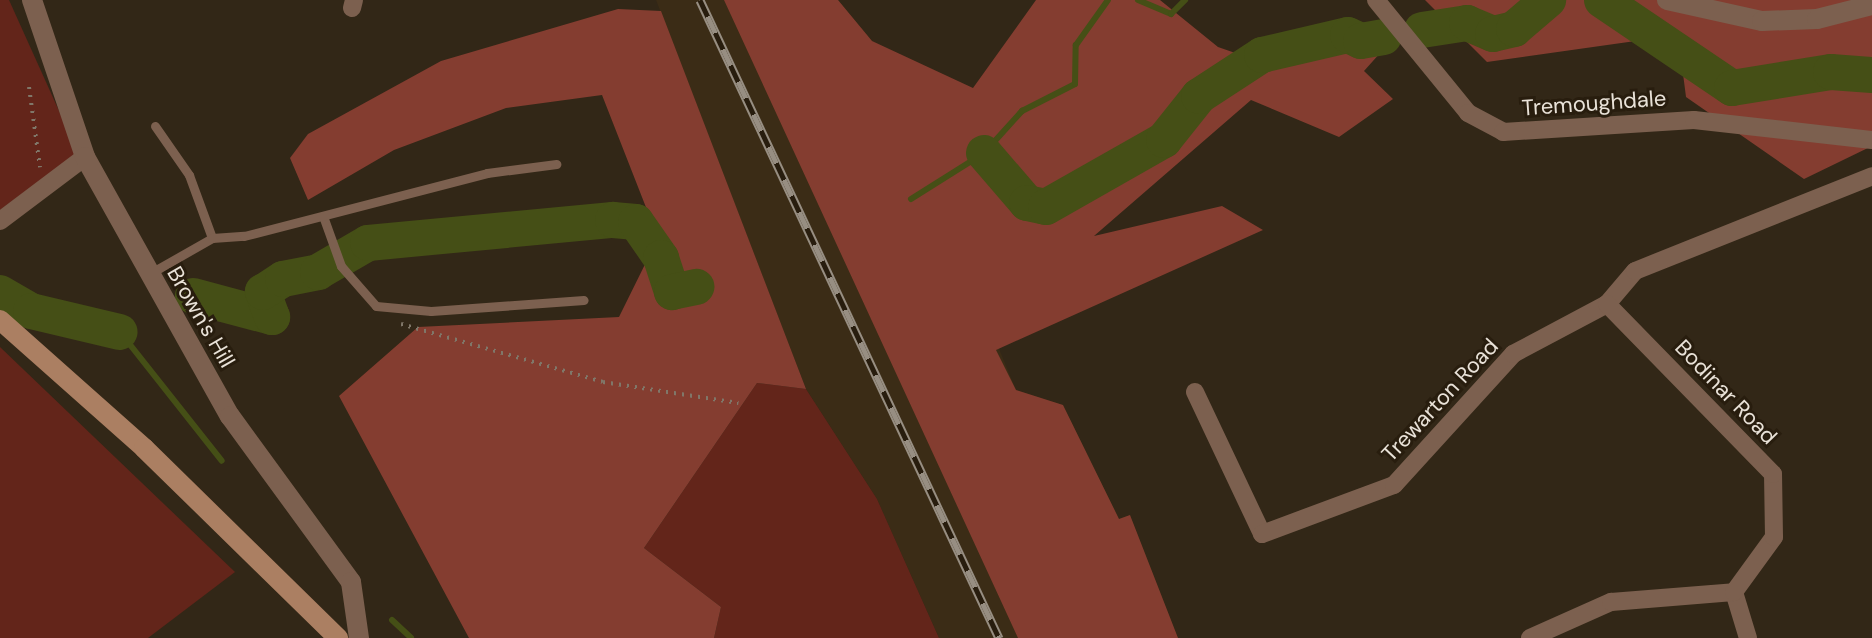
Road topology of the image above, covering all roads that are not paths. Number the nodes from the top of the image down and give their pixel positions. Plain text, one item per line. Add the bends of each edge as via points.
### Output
1 (32, 0) edge
2 (1376, 0) edge
3 (1667, 0) edge
4 (1872, 5) edge
5 (155, 126) dead end
6 (1872, 140) edge
7 (85, 157) junction
8 (556, 164) dead end
9 (1872, 176) edge
10 (323, 216) junction
11 (2, 220) edge
12 (212, 238) junction
13 (149, 274) junction
14 (584, 300) dead end
15 (1607, 304) junction
16 (0, 320) edge
17 (1195, 392) dead end
18 (1734, 592) junction
19 (338, 638) edge
20 (359, 638) edge
21 (1530, 638) edge
22 (1748, 638) edge

1 - 7 street, Brown's Hill
2 - 6 street, Tremoughdale via 1468,113 1503,132 1694,120
3 - 4 street via 1762,21 1817,19
5 - 12 lane via 189,175
7 - 11 street
7 - 13 street, Brown's Hill
8 - 10 lane via 487,173
9 - 15 street, Trewarton Road via 1635,271
10 - 12 lane
10 - 14 lane via 341,266 376,306 431,311
12 - 13 lane
13 - 20 street, Brown's Hill via 230,416 338,559 351,582
15 - 17 street, Trewarton Road via 1513,354 1394,485 1262,534
15 - 18 street, Bodinar Road via 1773,474 1774,537
16 - 19 main road via 144,448
18 - 21 street via 1611,602
18 - 22 street

